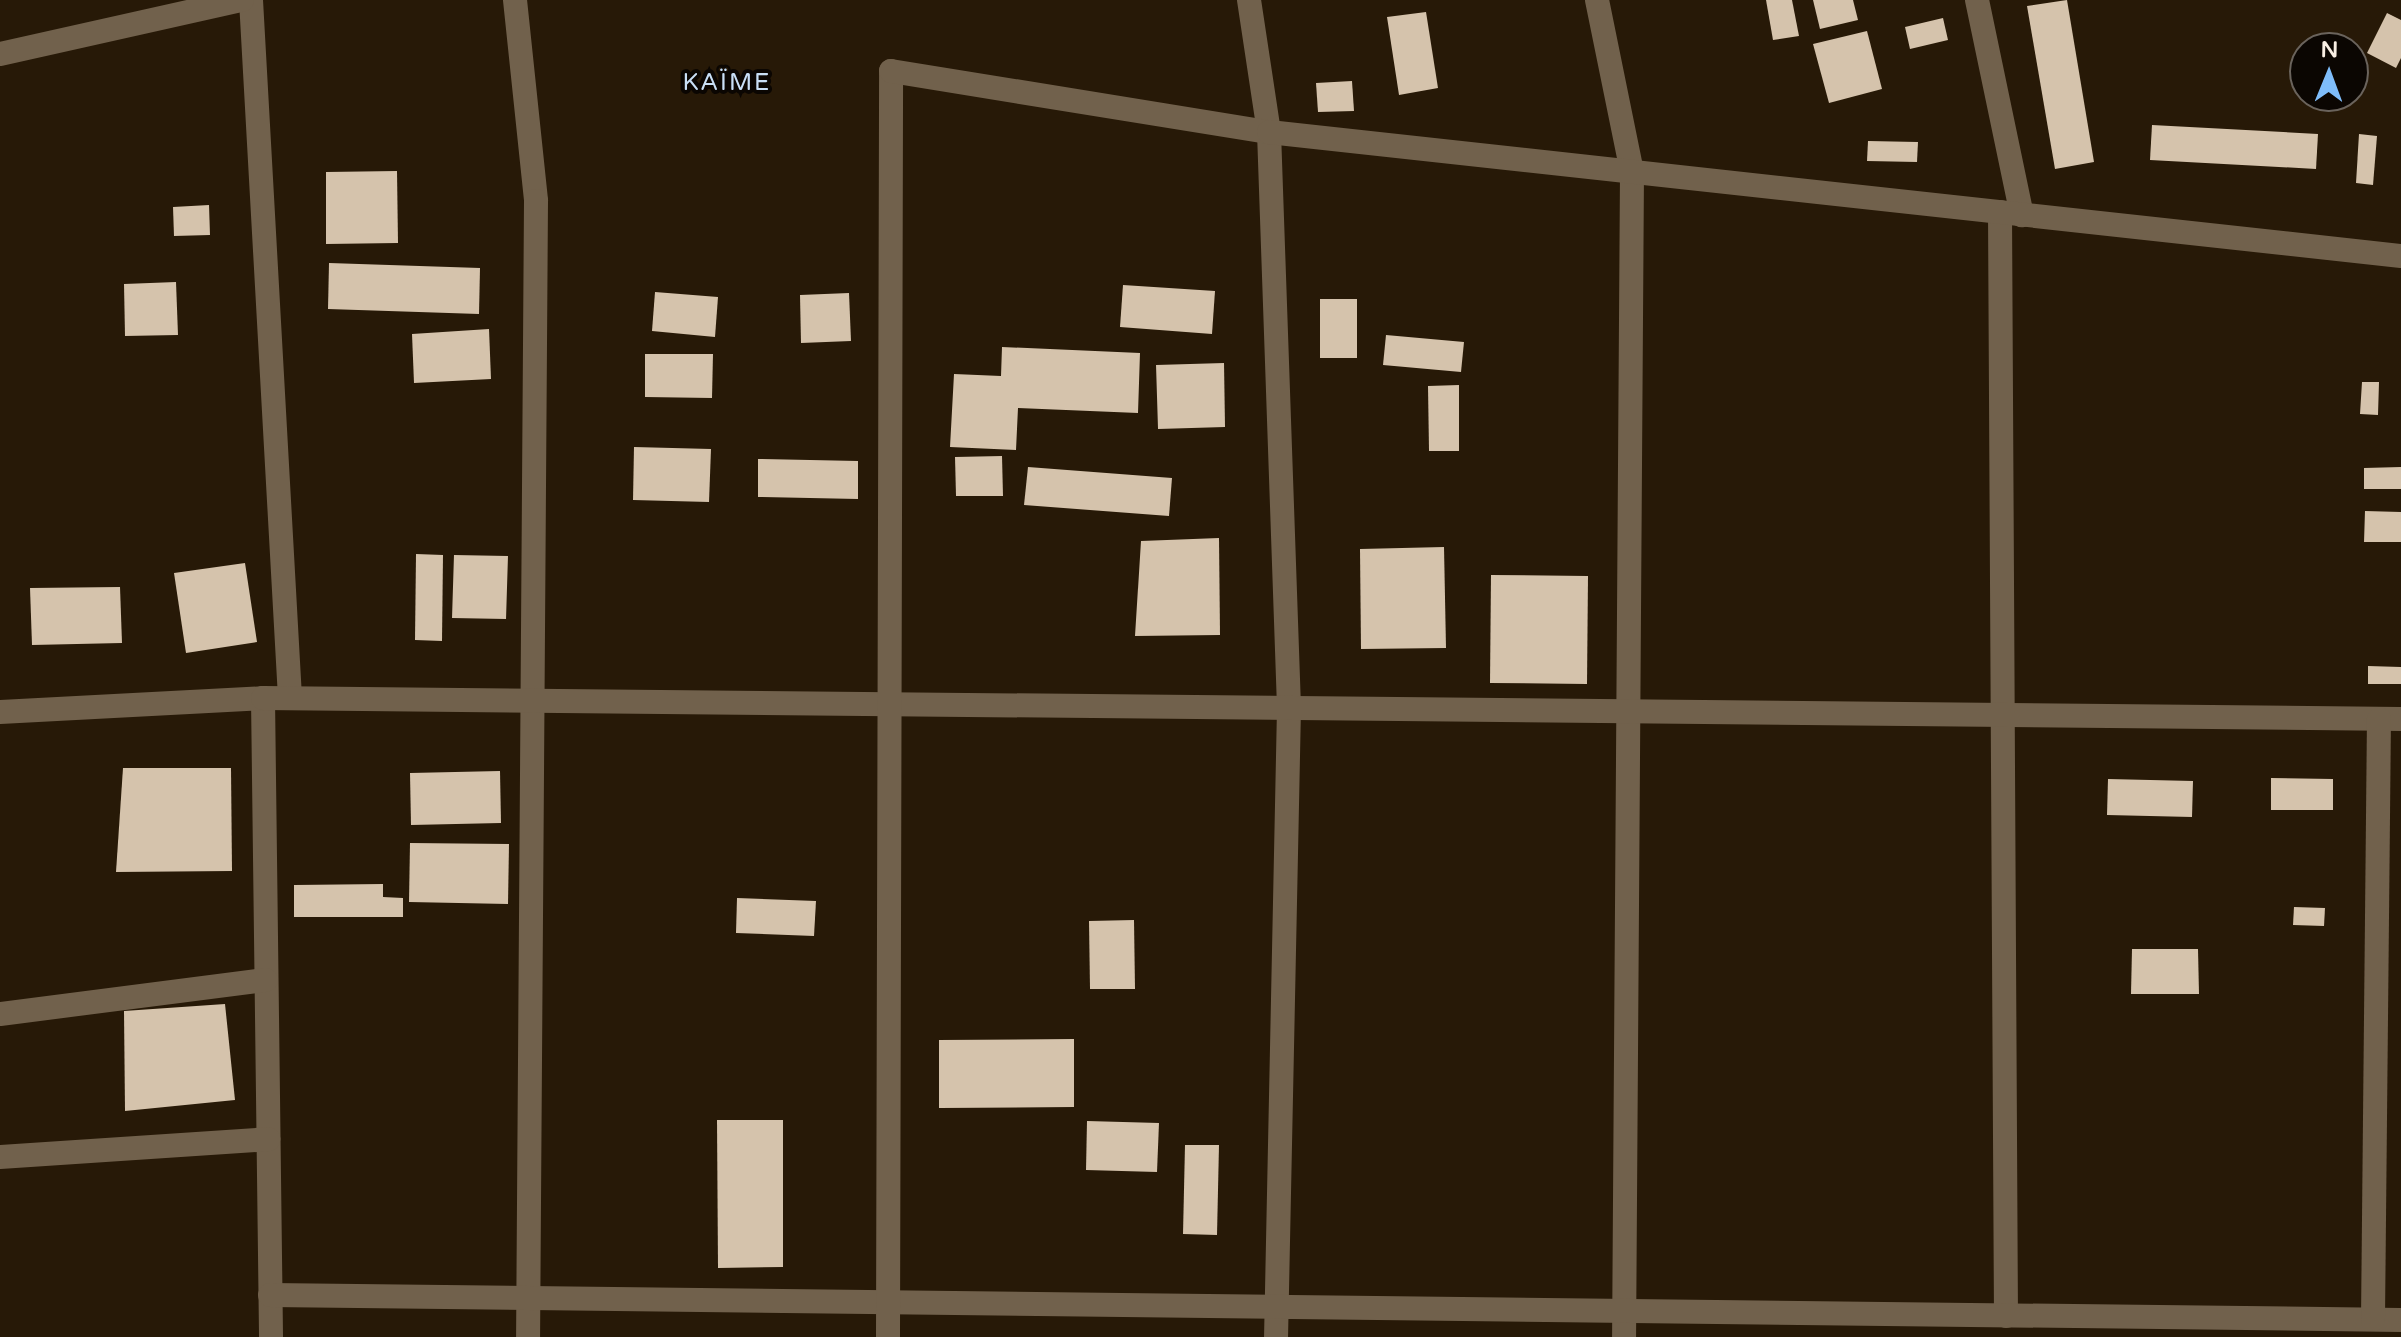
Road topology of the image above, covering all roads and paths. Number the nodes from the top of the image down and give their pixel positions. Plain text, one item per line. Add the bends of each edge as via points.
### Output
1 (242, 0) edge
2 (251, 0) edge
3 (515, 0) edge
4 (1249, 0) edge
5 (1597, 0) edge
6 (1977, 0) edge
7 (162, 9) edge
8 (0, 54) edge
9 (1269, 132) junction
10 (1632, 172) junction
11 (2011, 214) junction
12 (2401, 256) edge
13 (263, 698) junction
14 (290, 698) junction
15 (532, 701) junction
16 (890, 704) junction
17 (1289, 708) junction
18 (1628, 711) junction
19 (0, 712) edge
20 (2002, 715) junction
21 (2390, 719) edge
22 (266, 980) junction
23 (0, 1014) edge
24 (268, 1139) junction
25 (0, 1157) edge
26 (270, 1295) junction
27 (528, 1297) junction
28 (888, 1302) junction
29 (1277, 1306) junction
30 (1624, 1311) junction
31 (2006, 1316) junction
32 (2373, 1319) junction
33 (2401, 1320) edge
34 (271, 1337) edge
35 (528, 1337) edge
36 (888, 1337) edge
37 (1276, 1337) edge
38 (1624, 1337) edge

1 - 7 street
2 - 14 street
3 - 15 street via 536,201
4 - 9 street
5 - 10 street
6 - 11 street
7 - 8 street
9 - 10 street
9 - 16 street via 891,71
9 - 17 street
10 - 11 street
10 - 18 street
11 - 12 street
11 - 20 street
13 - 14 street
13 - 19 street
13 - 22 street
14 - 15 street
15 - 16 street
15 - 27 street
16 - 17 street
16 - 28 street
17 - 18 street
17 - 29 street
18 - 20 street
18 - 30 street
20 - 21 street
20 - 31 street
21 - 32 street
22 - 23 street
22 - 24 street
24 - 25 street
24 - 26 street
26 - 27 street
26 - 34 street
27 - 28 street
27 - 35 street
28 - 29 street
28 - 36 street
29 - 30 street
29 - 37 street
30 - 31 street
30 - 38 street
31 - 32 street
32 - 33 street

